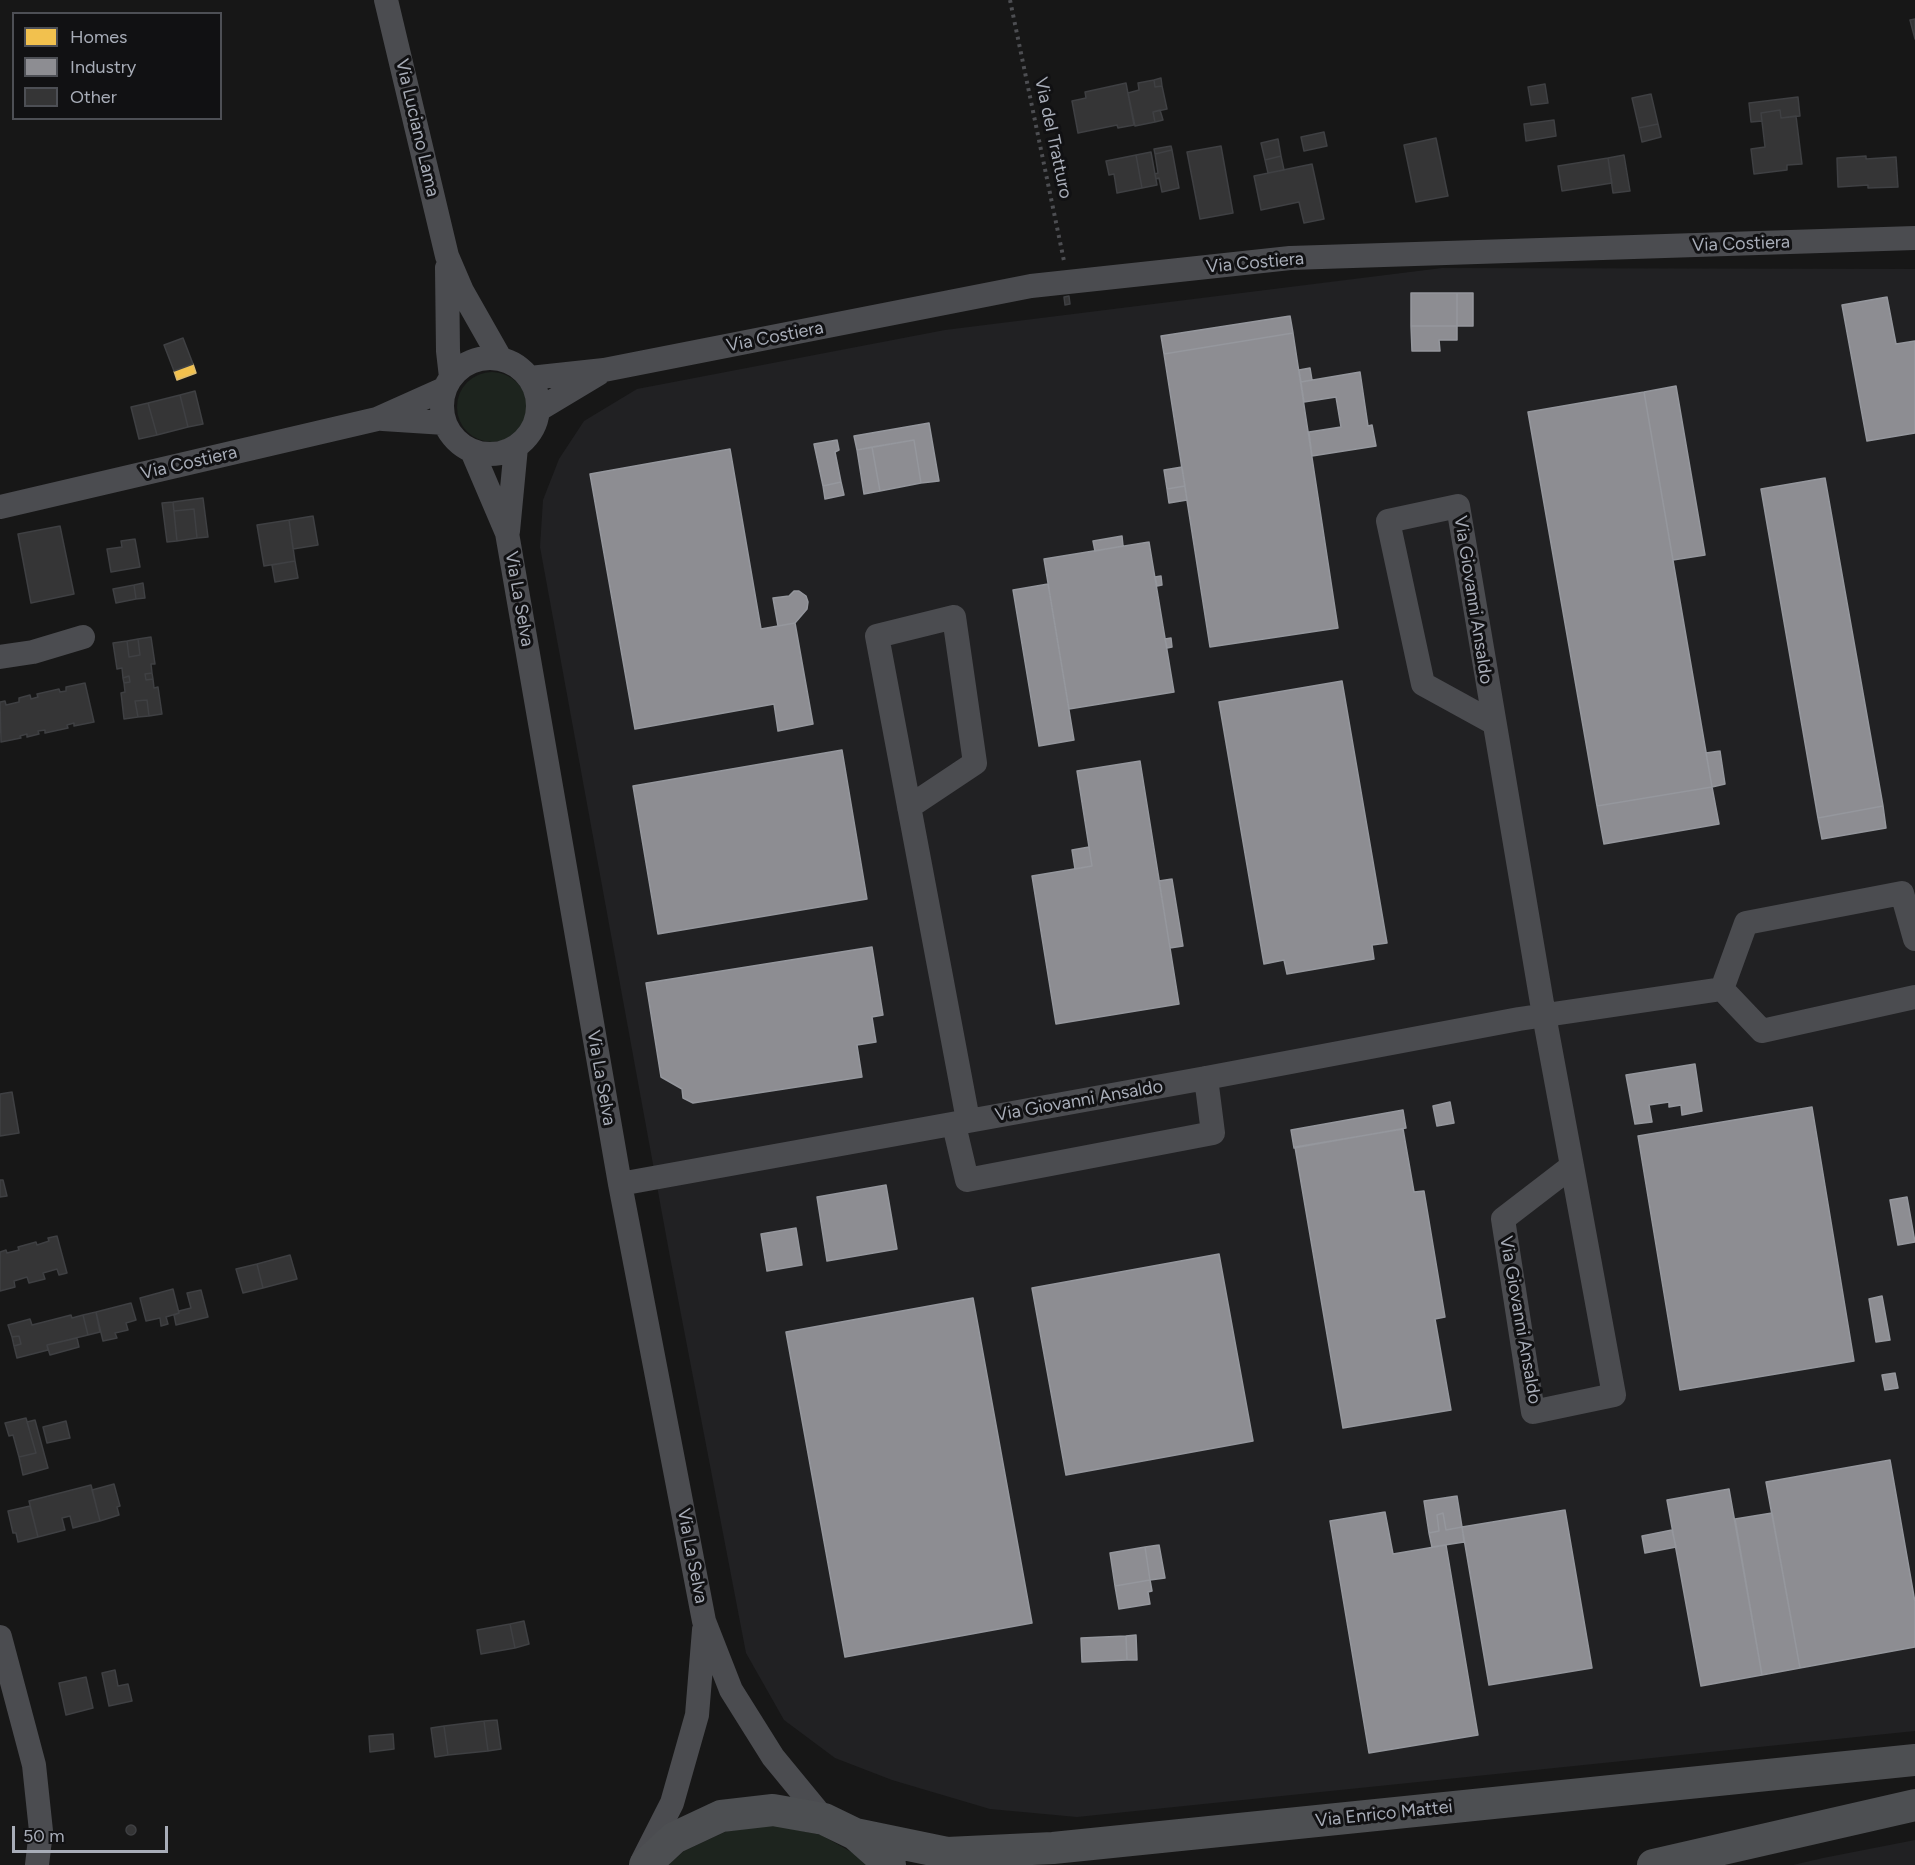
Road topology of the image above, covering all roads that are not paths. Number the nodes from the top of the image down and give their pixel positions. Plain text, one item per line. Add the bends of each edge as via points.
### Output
1 (386, 0) edge
2 (1915, 238) edge
3 (447, 256) junction
4 (500, 358) junction
5 (604, 370) junction
6 (530, 378) junction
7 (448, 383) junction
8 (538, 410) junction
9 (377, 419) junction
10 (444, 423) junction
11 (516, 447) junction
12 (472, 451) junction
13 (0, 507) edge
14 (507, 533) junction
15 (83, 637) dead end
16 (0, 657) edge
17 (1494, 723) junction
18 (909, 807) junction
19 (1915, 939) edge
20 (1722, 989) junction
21 (1915, 997) edge
22 (1544, 1015) junction
23 (1206, 1078) junction
24 (961, 1122) junction
25 (1572, 1166) junction
26 (620, 1184) junction
27 (704, 1621) junction
28 (0, 1637) edge
29 (1915, 1760) edge
30 (1915, 1805) edge
31 (824, 1819) junction
32 (855, 1834) junction
33 (37, 1865) edge
34 (640, 1865) edge
35 (645, 1865) edge
36 (890, 1865) edge
37 (1653, 1865) edge

1 - 3 street, Via Luciano Lama
2 - 5 street, Via Costiera via 1290,258 1031,286
3 - 4 street, Via Luciano Lama
3 - 7 street, Via Luciano Lama
4 - 6 street via 512,362
4 - 7 street via 473,360
5 - 6 street, Via Costiera
5 - 8 street, Via Costiera
6 - 8 street
7 - 9 street, Via Costiera
7 - 10 street via 442,400
8 - 11 street via 535,424
9 - 10 street, Via Costiera
9 - 13 street, Via Costiera
10 - 12 street via 451,435
11 - 12 street via 502,453
11 - 14 street, Via La Selva
12 - 14 street, Via La Selva
14 - 26 street, Via La Selva
15 - 16 street
17 - 17 street, Via Giovanni Ansaldo via 1423,684 1388,521 1458,506
17 - 22 street, Via Giovanni Ansaldo
18 - 18 street via 877,636 954,617 975,763
18 - 24 street
19 - 20 street via 1902,893 1746,923
20 - 21 street via 1762,1031
20 - 22 street, Via Giovanni Ansaldo
22 - 23 street, Via Giovanni Ansaldo
22 - 25 street, Via Giovanni Ansaldo
23 - 24 street, Via Giovanni Ansaldo
23 - 24 street via 1213,1133 967,1180
24 - 26 street, Via Giovanni Ansaldo
25 - 25 street, Via Giovanni Ansaldo via 1503,1219 1533,1412 1614,1395
26 - 27 street, Via La Selva
27 - 31 street, Via La Selva via 731,1690 773,1757
27 - 34 street, Via La Selva via 697,1715 672,1803
28 - 33 street via 34,1765 41,1831
29 - 32 main road, Via Enrico Mattei via 1053,1848 947,1853
30 - 37 main road
31 - 32 main road
31 - 35 main road via 773,1810 721,1816 674,1838
32 - 36 main road

